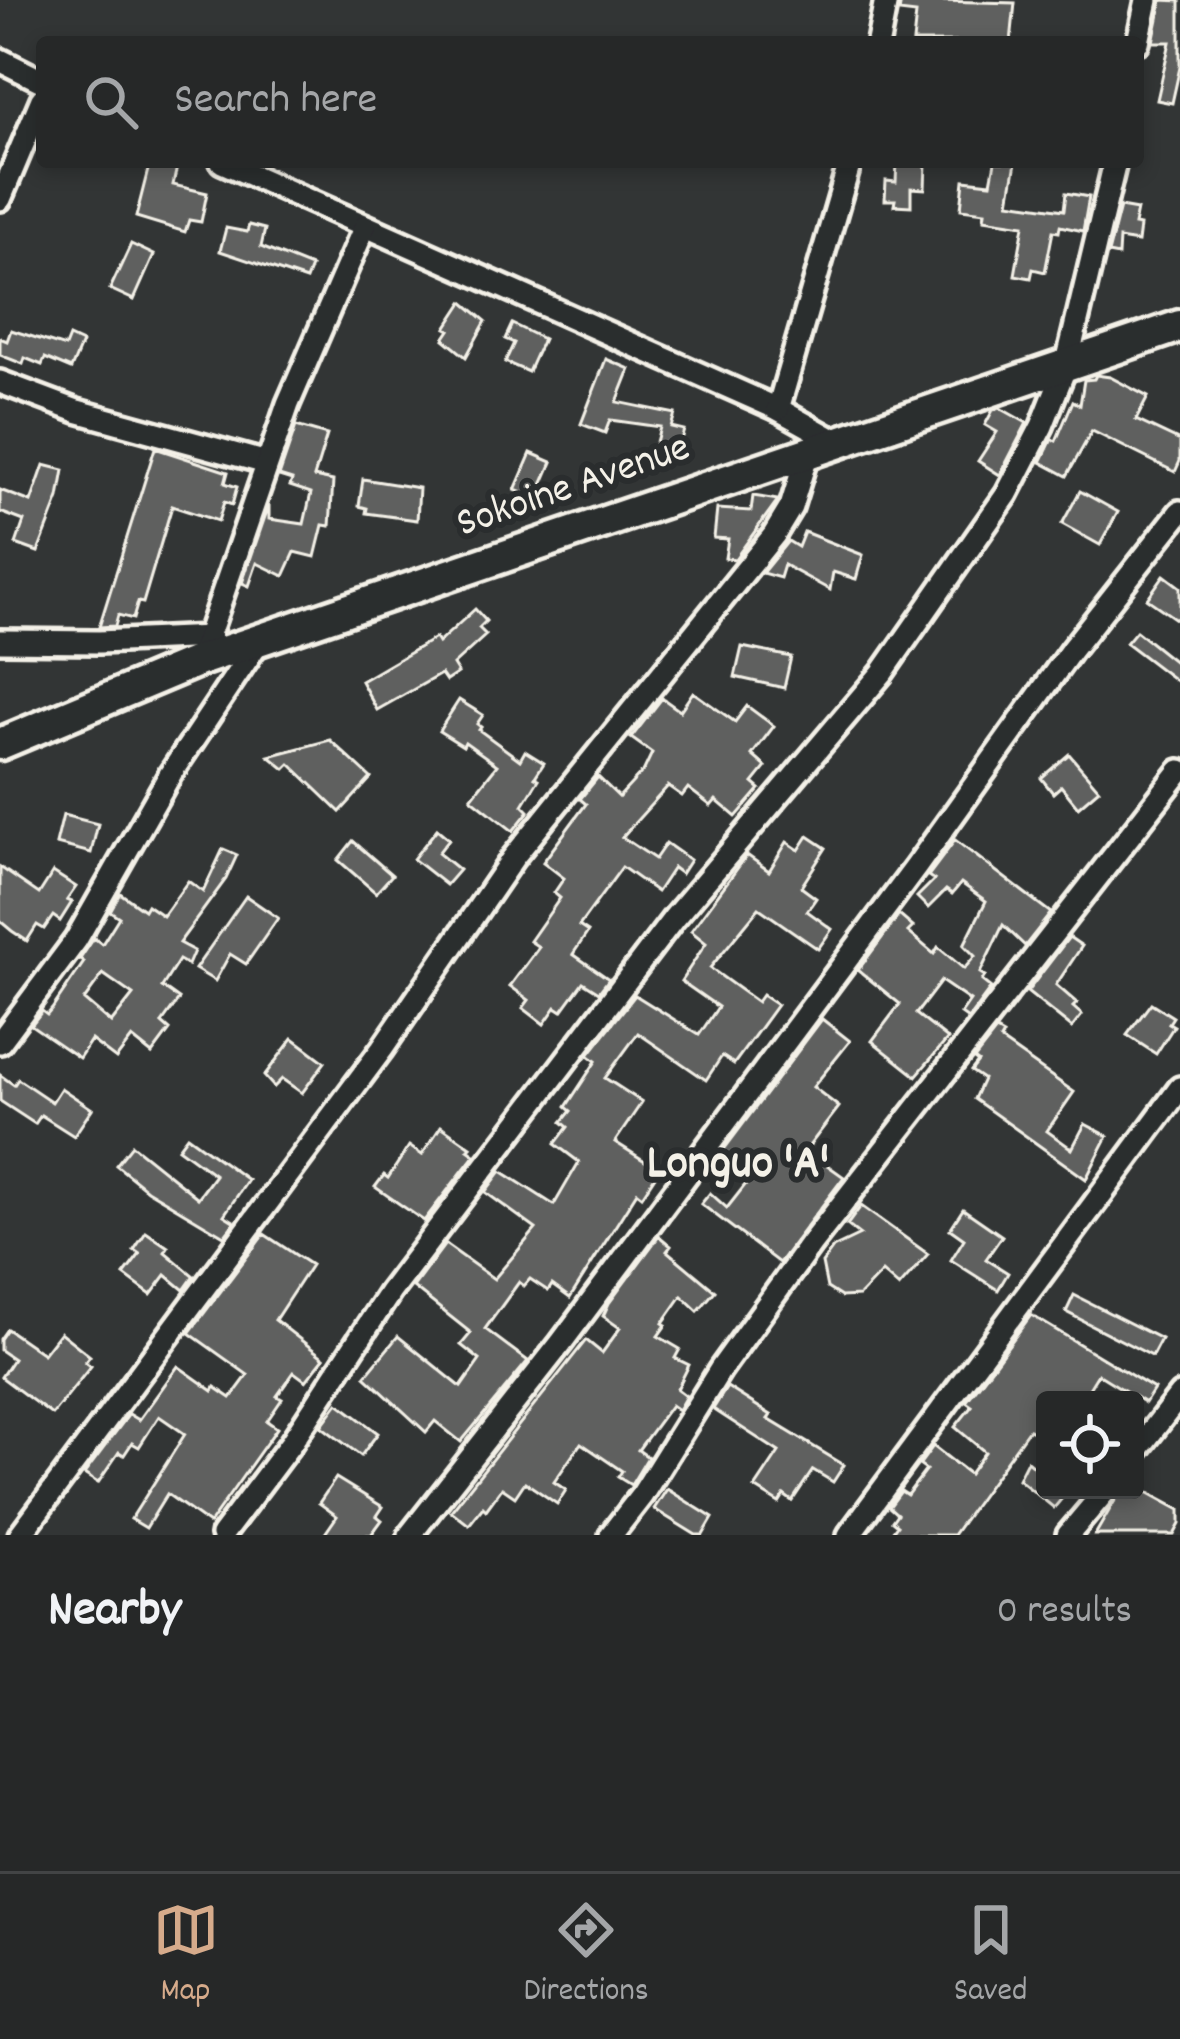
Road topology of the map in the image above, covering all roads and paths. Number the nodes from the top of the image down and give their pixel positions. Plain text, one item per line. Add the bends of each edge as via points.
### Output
1 (886, 0) edge
2 (1147, 0) edge
3 (879, 36) edge
4 (1139, 36) edge
5 (0, 61) edge
6 (36, 78) edge
7 (36, 113) edge
8 (235, 168) edge
9 (848, 168) edge
10 (1114, 168) edge
11 (0, 199) edge
12 (365, 226) junction
13 (1180, 326) edge
14 (1067, 363) junction
15 (0, 382) edge
16 (778, 409) junction
17 (822, 447) junction
18 (267, 464) junction
19 (1180, 512) edge
20 (0, 641) edge
21 (259, 641) junction
22 (205, 649) junction
23 (0, 744) edge
24 (1180, 771) edge
25 (0, 1042) edge
26 (1180, 1088) edge
27 (1180, 1395) edge
28 (1144, 1441) edge
29 (1098, 1499) edge
30 (20, 1535) edge
31 (222, 1535) edge
32 (410, 1535) edge
33 (611, 1535) edge
34 (849, 1535) edge
35 (1068, 1535) edge

1 - 3 street
2 - 4 street
5 - 6 street
7 - 11 street
8 - 12 street
9 - 16 street
10 - 14 street
12 - 16 street
12 - 18 street
13 - 14 street, Sokoine Avenue
14 - 17 street, Sokoine Avenue
14 - 31 street via 1007,494 943,590 609,1002 390,1292
15 - 18 street
16 - 17 street
17 - 21 street, Sokoine Avenue
17 - 30 street via 774,535 513,857 382,1049
18 - 22 street
19 - 32 street
20 - 22 street
21 - 22 street, Sokoine Avenue
21 - 25 street via 171,773 76,940
22 - 23 street, Sokoine Avenue
24 - 33 street via 811,1244
26 - 34 street
27 - 28 street
29 - 35 street

